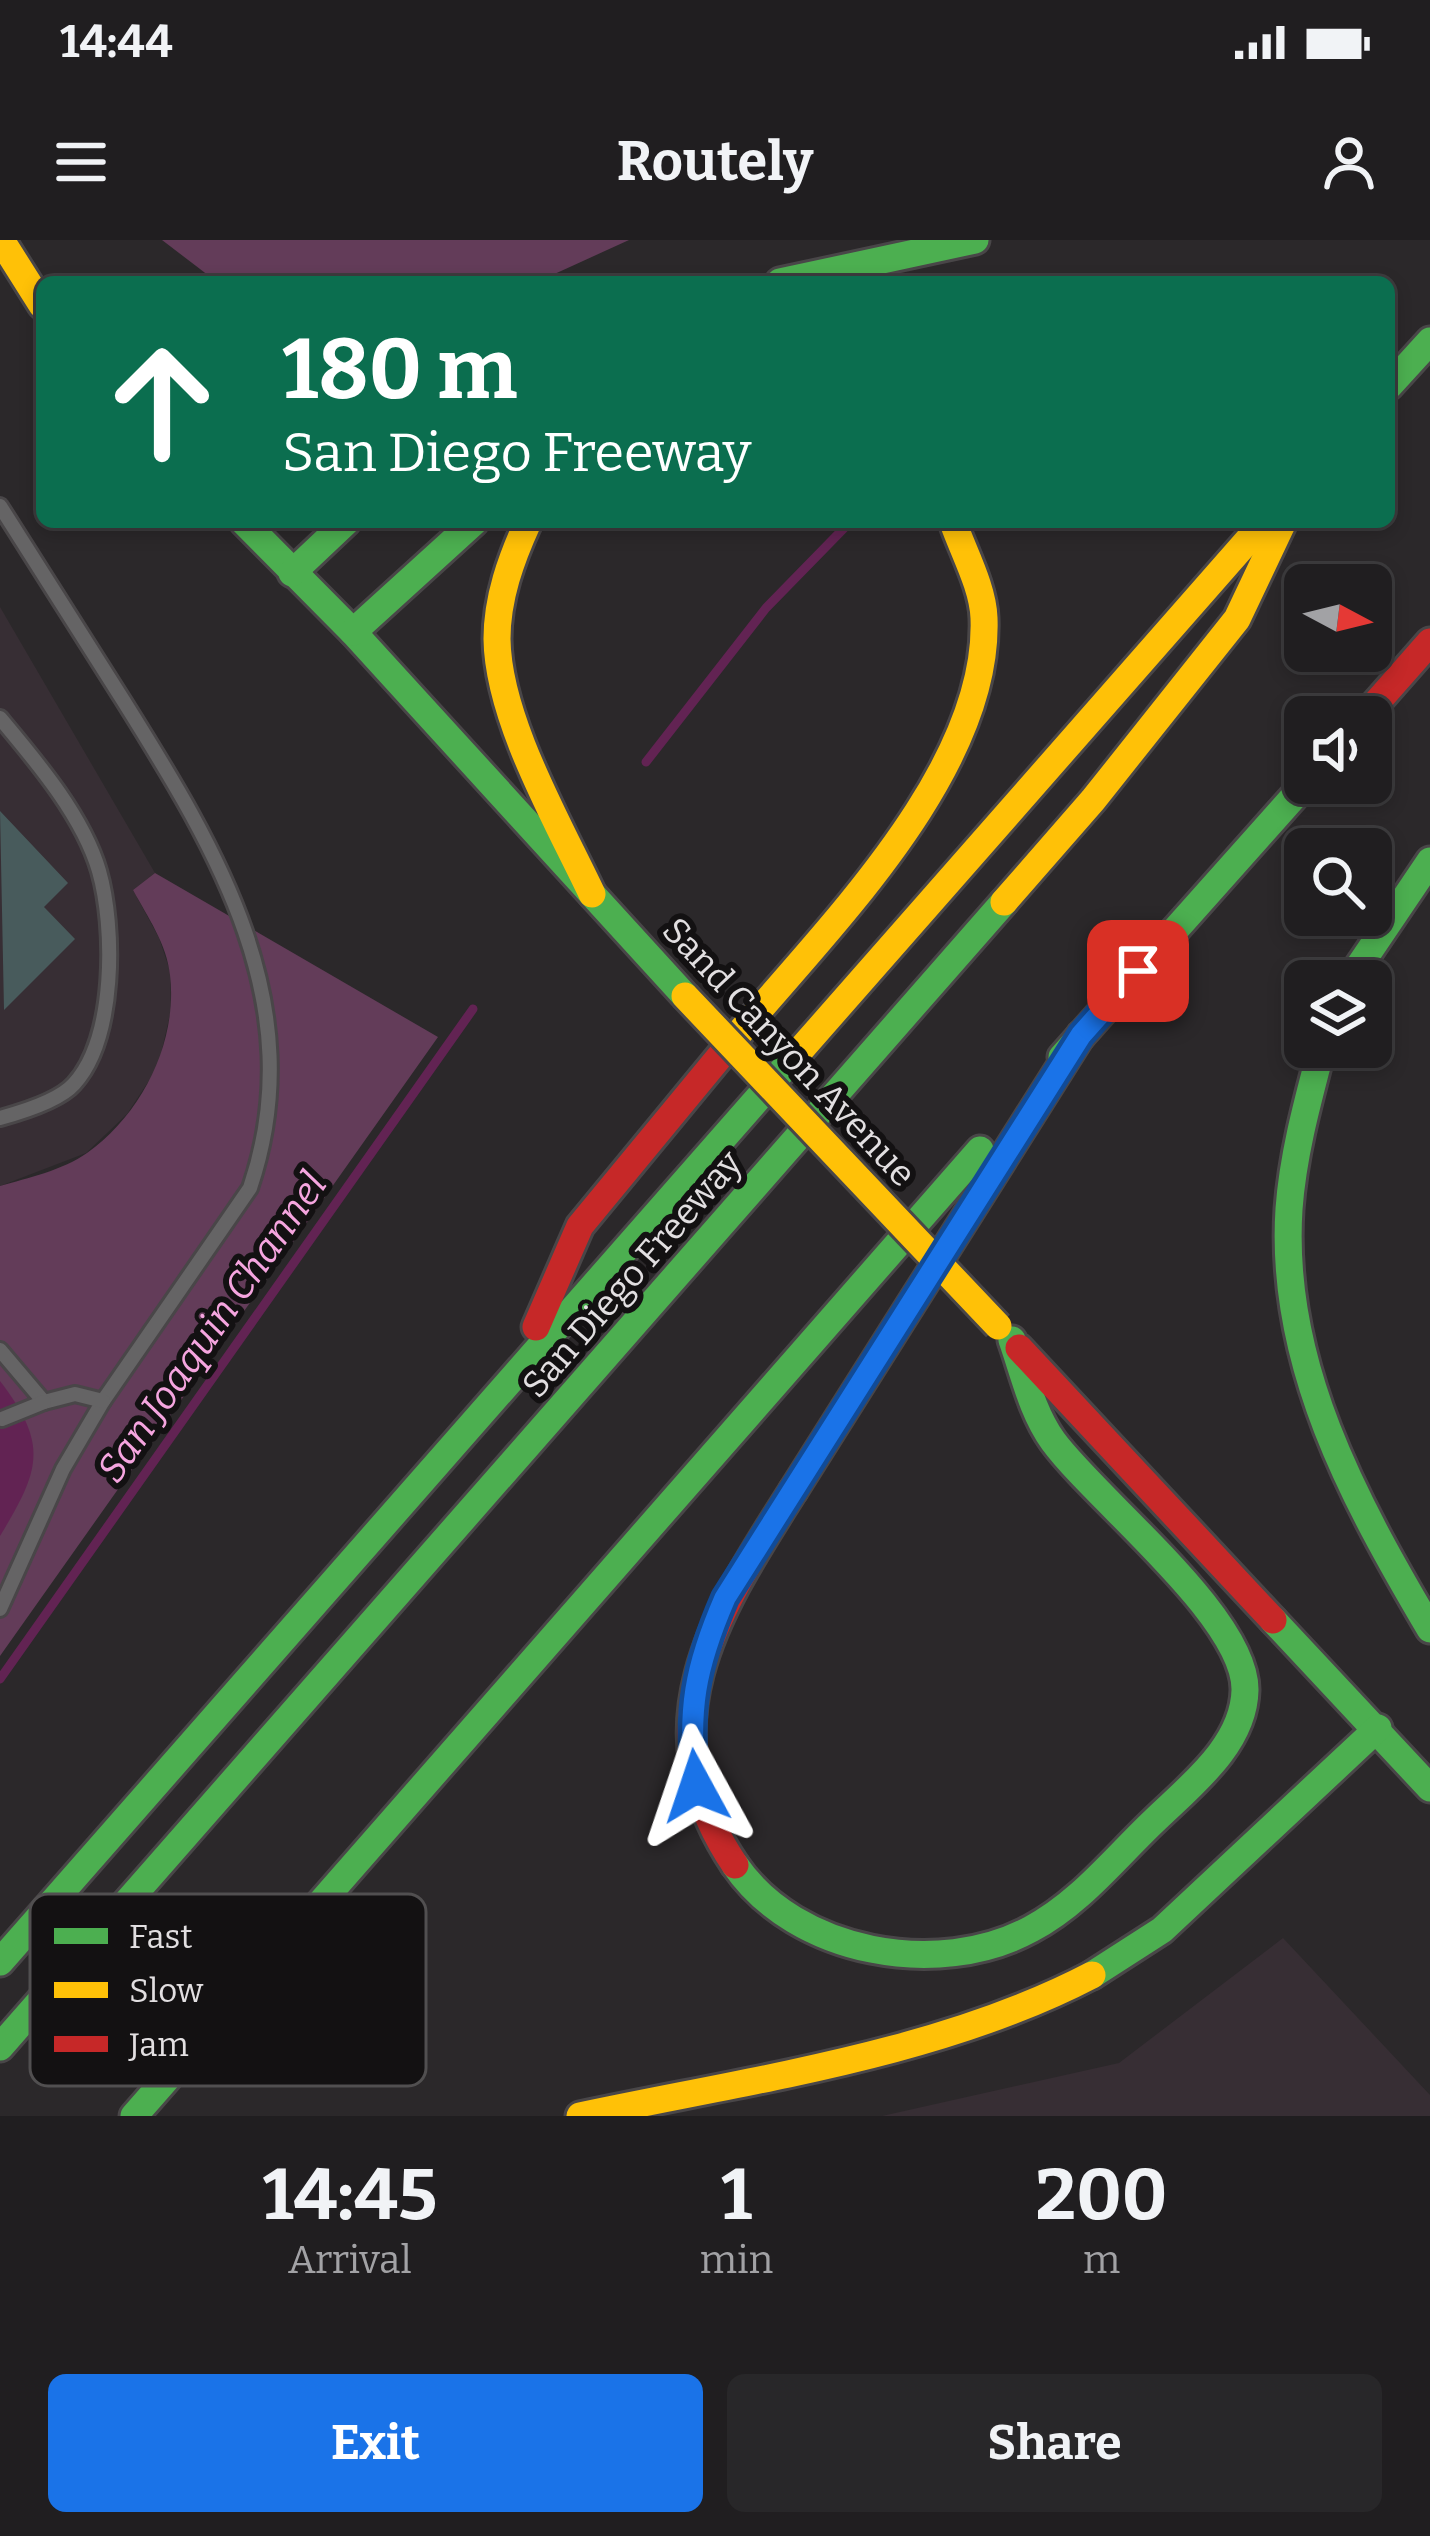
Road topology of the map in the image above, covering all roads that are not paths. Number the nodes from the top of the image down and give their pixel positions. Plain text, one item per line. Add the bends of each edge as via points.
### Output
1 (1, 240) edge
2 (975, 240) edge
3 (808, 276) edge
4 (0, 284) edge
5 (36, 296) edge
6 (36, 302) edge
7 (1430, 341) edge
8 (1395, 379) edge
9 (0, 506) edge
10 (250, 528) edge
11 (340, 528) edge
12 (467, 528) edge
13 (525, 528) edge
14 (955, 528) edge
15 (1259, 528) edge
16 (1280, 528) edge
17 (292, 574) junction
18 (353, 632) junction
19 (1430, 642) edge
20 (1382, 696) edge
21 (0, 718) edge
22 (1287, 804) edge
23 (1430, 861) edge
24 (592, 894) junction
25 (1362, 960) edge
26 (1081, 1035) junction
27 (1316, 1068) edge
28 (0, 1118) edge
29 (1005, 1333) junction
30 (0, 1350) edge
31 (514, 1376) junction
32 (103, 1401) junction
33 (44, 1402) junction
34 (2, 1419) edge
35 (0, 1609) edge
36 (1430, 1629) edge
37 (1378, 1728) junction
38 (1430, 1788) edge
39 (60, 1894) edge
40 (134, 1894) edge
41 (328, 1894) edge
42 (30, 1928) edge
43 (0, 1962) edge
44 (30, 2013) edge
45 (0, 2047) edge
46 (160, 2086) edge
47 (134, 2116) edge
48 (580, 2116) edge

1 - 5 main road
2 - 3 main road
4 - 6 main road
7 - 8 main road
9 - 32 lane via 197,817 239,908 264,1013 268,1078 250,1188
10 - 17 main road, Sand Canyon Avenue
11 - 17 main road
12 - 18 main road
13 - 24 main road via 499,602 500,676
14 - 31 main road via 984,612 982,668 965,731 891,849 580,1226
15 - 31 main road, San Diego Freeway
16 - 40 main road, San Diego Freeway via 1237,620 1093,800
17 - 18 main road, Sand Canyon Avenue
18 - 24 main road, Sand Canyon Avenue
19 - 20 main road
21 - 28 lane via 79,827 99,871 108,980 99,1036 74,1085
22 - 26 main road
23 - 25 main road
24 - 29 main road, Sand Canyon Avenue, bridge
26 - 29 main road via 725,1598 701,1654 690,1738 696,1786 728,1858 786,1915 878,1953 924,1958 1030,1931 1201,1776 1228,1742 1246,1693 1242,1663 1193,1591 1048,1434
26 - 41 main road
27 - 36 main road via 1291,1164 1287,1259 1298,1340 1340,1471
29 - 37 main road, Sand Canyon Avenue
30 - 33 lane
31 - 39 main road, San Diego Freeway
32 - 33 lane via 75,1394
32 - 35 lane via 63,1468
33 - 34 lane
37 - 38 main road, Sand Canyon Avenue
37 - 48 main road via 1162,1930 1029,2008 875,2052
42 - 43 main road, San Diego Freeway
44 - 45 main road, San Diego Freeway
46 - 47 main road

